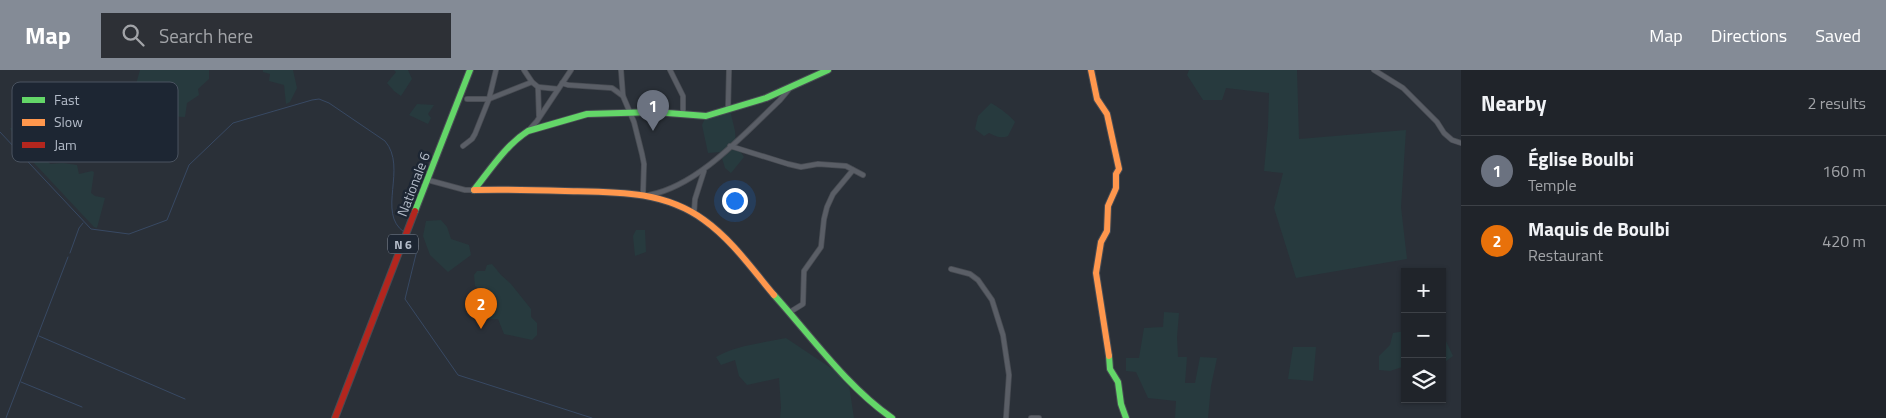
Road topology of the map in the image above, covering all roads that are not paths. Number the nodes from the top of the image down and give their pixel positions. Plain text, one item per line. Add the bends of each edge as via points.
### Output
1 (470, 70) edge
2 (496, 70) edge
3 (524, 70) edge
4 (571, 70) edge
5 (621, 70) edge
6 (670, 70) edge
7 (729, 70) edge
8 (828, 70) edge
9 (1091, 70) edge
10 (1374, 70) edge
11 (567, 73) edge
12 (532, 82) junction
13 (562, 83) junction
14 (538, 87) junction
15 (790, 88) junction
16 (558, 89) junction
17 (623, 96) junction
18 (489, 99) junction
19 (467, 100) dead end
20 (728, 110) junction
21 (630, 113) junction
22 (683, 114) junction
23 (539, 117) junction
24 (528, 131) junction
25 (1461, 143) edge
26 (462, 146) dead end
27 (730, 146) junction
28 (704, 170) junction
29 (853, 170) junction
30 (863, 175) dead end
31 (428, 180) junction
32 (474, 190) junction
33 (645, 195) junction
34 (694, 213) junction
35 (951, 269) dead end
36 (790, 312) junction
37 (879, 409) junction
38 (335, 418) edge
39 (886, 418) edge
40 (892, 418) edge
41 (1006, 418) edge
42 (1032, 418) edge
43 (1039, 418) edge
44 (1126, 418) edge

1 - 31 street, Nationale 6 / N 6
2 - 18 street
3 - 12 street
4 - 11 street
5 - 17 street
6 - 22 street via 683,96
7 - 20 street
8 - 15 street
9 - 44 street via 1097,100 1107,114 1119,167 1096,273 1110,369 1118,382
10 - 25 street via 1403,88 1444,133
11 - 13 street
12 - 14 street
12 - 18 street
13 - 16 street
13 - 17 street via 612,88
14 - 16 street
14 - 23 street
15 - 20 street
15 - 27 street
16 - 23 street
17 - 21 street
18 - 19 street
18 - 26 street via 475,134
20 - 22 street via 706,116
21 - 22 street
21 - 24 street via 587,114
21 - 33 street via 644,164
23 - 24 street
24 - 32 street via 498,160
27 - 28 street
27 - 29 street via 801,167 818,164
28 - 33 street via 662,192
28 - 34 street via 694,200
29 - 30 street
29 - 36 street via 833,194 827,207 821,247 804,271 802,304
31 - 32 street
31 - 38 street, Nationale 6 / N 6
32 - 33 street via 611,190
33 - 34 street
34 - 36 street via 721,233
35 - 41 street via 970,274 978,280 992,300 1003,335 1009,376
36 - 37 street via 854,386
37 - 39 street
37 - 40 street
42 - 43 street

